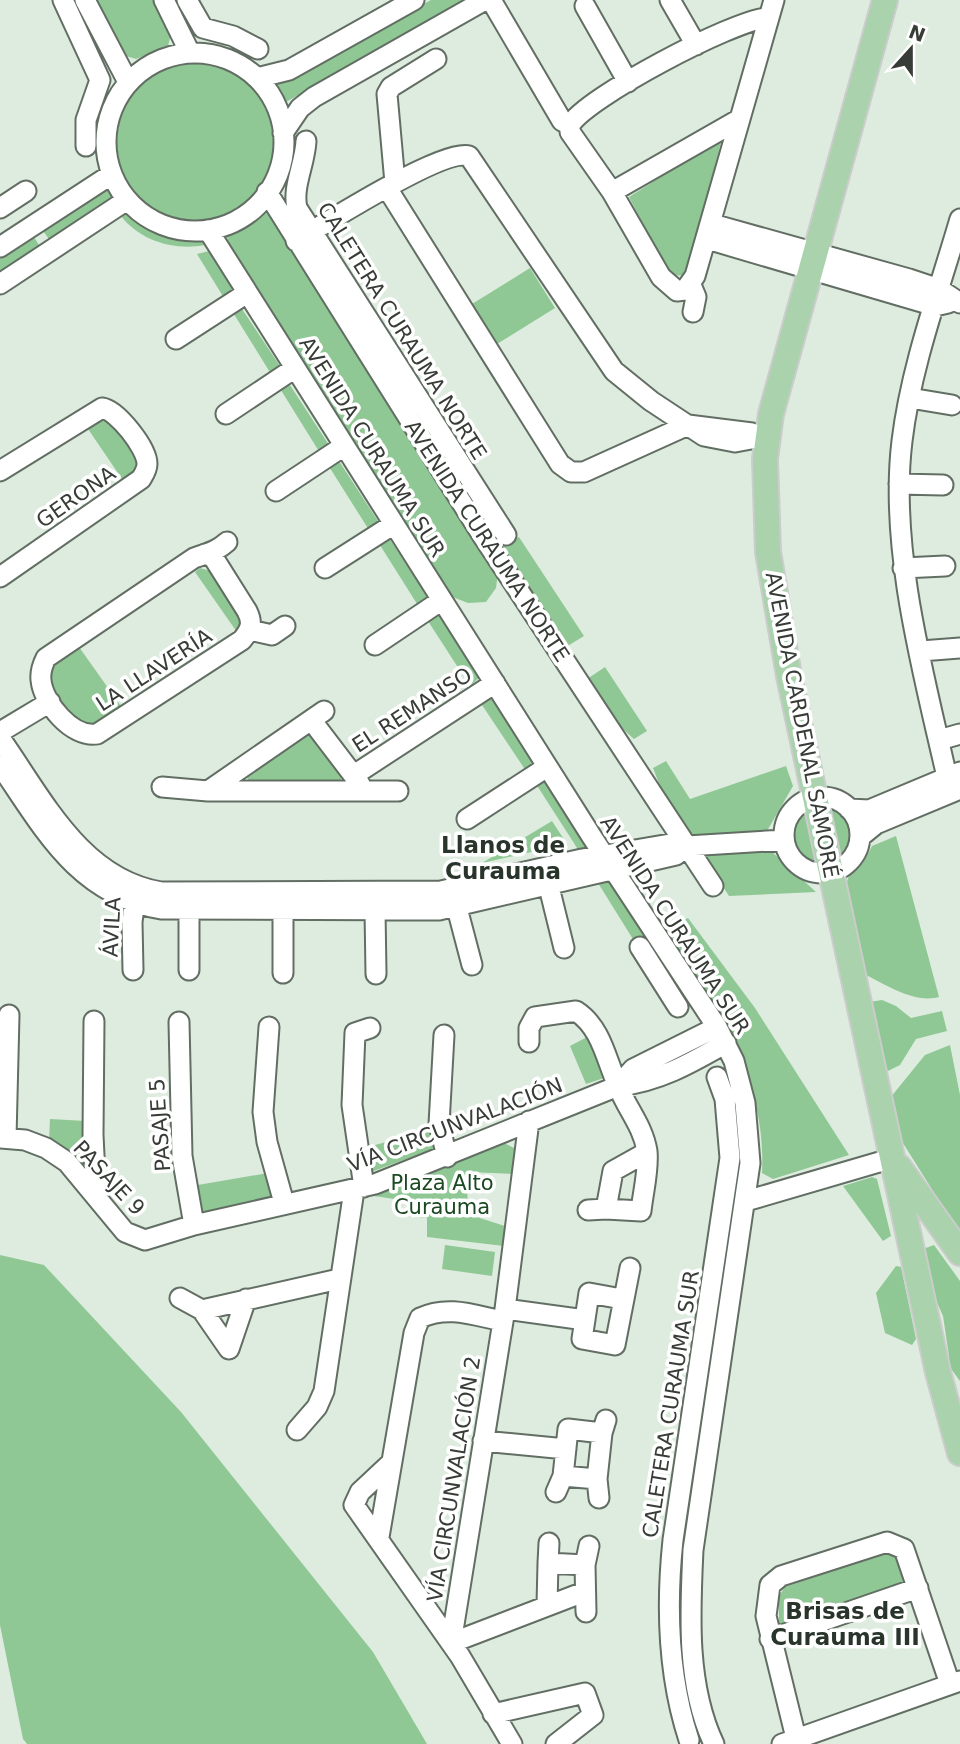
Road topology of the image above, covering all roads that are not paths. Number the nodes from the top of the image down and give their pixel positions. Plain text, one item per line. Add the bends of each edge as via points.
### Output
1 (63, 0) edge
2 (85, 0) edge
3 (414, 0) edge
4 (485, 0) edge
5 (491, 0) edge
6 (670, 0) edge
7 (885, 0) edge
8 (188, 1) edge
9 (167, 6) edge
10 (584, 6) dead end
11 (769, 7) edge
12 (96, 22) junction
13 (77, 30) junction
14 (696, 45) junction
15 (258, 49) dead end
16 (190, 53) junction
17 (436, 59) dead end
18 (257, 78) junction
19 (128, 82) junction
20 (628, 82) junction
21 (738, 120) junction
22 (570, 125) junction
23 (284, 133) junction
24 (306, 141) dead end
25 (86, 146) dead end
26 (112, 174) junction
27 (391, 185) junction
28 (26, 191) dead end
29 (267, 192) junction
30 (612, 192) junction
31 (128, 200) junction
32 (0, 208) edge
33 (960, 219) edge
34 (33, 225) junction
35 (208, 230) junction
36 (710, 232) junction
37 (304, 236) junction
38 (0, 247) edge
39 (50, 251) junction
40 (811, 260) junction
41 (0, 284) edge
42 (691, 285) junction
43 (247, 293) junction
44 (937, 298) junction
45 (958, 302) edge
46 (693, 312) dead end
47 (176, 339) dead end
48 (295, 368) junction
49 (910, 398) junction
50 (953, 405) dead end
51 (226, 414) dead end
52 (688, 425) junction
53 (767, 436) junction
54 (344, 446) junction
55 (0, 471) edge
56 (900, 484) junction
57 (943, 485) dead end
58 (276, 491) dead end
59 (485, 504) junction
60 (394, 524) junction
61 (482, 535) junction
62 (506, 535) dead end
63 (227, 542) dead end
64 (205, 554) junction
65 (945, 566) dead end
66 (325, 568) dead end
67 (903, 568) junction
68 (0, 577) edge
69 (442, 600) junction
70 (285, 626) dead end
71 (250, 630) junction
72 (375, 645) dead end
73 (960, 648) edge
74 (921, 651) junction
75 (495, 683) junction
76 (50, 702) junction
77 (0, 732) edge
78 (960, 734) edge
79 (0, 738) edge
80 (939, 740) junction
81 (0, 765) edge
82 (547, 767) junction
83 (956, 779) edge
84 (359, 783) junction
85 (162, 787) dead end
86 (208, 791) junction
87 (398, 791) dead end
88 (814, 798) junction
89 (849, 809) junction
90 (467, 819) dead end
91 (860, 837) junction
92 (784, 840) junction
93 (687, 846) junction
94 (609, 863) junction
95 (831, 872) junction
96 (713, 886) dead end
97 (549, 887) junction
98 (135, 895) junction
99 (457, 908) junction
100 (189, 910) junction
101 (283, 910) junction
102 (375, 910) junction
103 (564, 948) dead end
104 (666, 949) junction
105 (472, 965) dead end
106 (133, 970) dead end
107 (189, 970) dead end
108 (283, 973) dead end
109 (376, 974) dead end
110 (678, 1007) dead end
111 (9, 1015) dead end
112 (94, 1021) dead end
113 (179, 1022) dead end
114 (269, 1027) dead end
115 (370, 1028) dead end
116 (444, 1035) dead end
117 (721, 1035) junction
118 (529, 1042) dead end
119 (717, 1077) dead end
120 (618, 1086) junction
121 (529, 1121) junction
122 (749, 1126) junction
123 (729, 1128) junction
124 (3, 1138) edge
125 (647, 1152) junction
126 (447, 1157) junction
127 (893, 1158) junction
128 (359, 1189) junction
129 (96, 1196) junction
130 (284, 1203) junction
131 (745, 1208) junction
132 (724, 1212) junction
133 (194, 1225) junction
134 (909, 1239) junction
135 (145, 1240) joint
136 (955, 1246) edge
137 (630, 1268) dead end
138 (339, 1279) junction
139 (711, 1295) junction
140 (180, 1298) dead end
141 (622, 1298) junction
142 (731, 1298) junction
143 (246, 1299) junction
144 (202, 1310) junction
145 (504, 1315) junction
146 (584, 1320) junction
147 (697, 1378) junction
148 (718, 1381) junction
149 (297, 1430) dead end
150 (567, 1431) junction
151 (483, 1441) junction
152 (960, 1453) edge
153 (685, 1462) junction
154 (391, 1463) junction
155 (705, 1465) junction
156 (379, 1537) junction
157 (549, 1543) dead end
158 (672, 1549) junction
159 (693, 1550) junction
160 (548, 1563) junction
161 (918, 1588) junction
162 (547, 1605) junction
163 (692, 1630) junction
164 (670, 1631) junction
165 (770, 1639) junction
166 (452, 1643) junction
167 (592, 1674) dead end
168 (955, 1683) edge
169 (585, 1693) junction
170 (703, 1712) junction
171 (493, 1714) junction
172 (682, 1718) junction
173 (689, 1740) dead end
174 (789, 1741) edge
175 (512, 1744) edge
176 (556, 1744) edge
177 (714, 1744) edge

1 - 13 street
2 - 12 street
3 - 18 street via 289,69
4 - 23 street via 314,97 300,108
5 - 22 street via 562,121
6 - 14 street
7 - 40 main road, AVENIDA CARDENAL SAMORÉ
8 - 9 street
8 - 15 street via 203,28
9 - 16 street
10 - 20 street
11 - 14 street
11 - 21 street
12 - 13 street
12 - 19 street
13 - 25 street via 100,80 86,120
14 - 20 street
16 - 18 street via 226,59
16 - 19 street via 158,61
17 - 27 street via 387,94
18 - 23 street via 272,98
19 - 26 street via 109,116 106,135
20 - 22 street via 576,115
21 - 30 street
21 - 36 street
22 - 30 street via 570,132
23 - 29 street via 281,166
24 - 37 street, CALETERA CURAUMA NORTE via 294,196
26 - 31 street
26 - 34 street
27 - 37 street
27 - 52 street via 453,156 464,154 474,159 614,371
27 - 52 street via 560,464 571,472 584,472
28 - 32 street
29 - 35 street via 250,212
29 - 37 street, AVENIDA CURAUMA NORTE
30 - 42 street via 669,286 677,291
31 - 35 street via 150,219
31 - 39 street
33 - 44 street
34 - 38 street
34 - 39 street
35 - 43 street, AVENIDA CURAUMA SUR
36 - 40 street
36 - 42 street
37 - 59 street, CALETERA CURAUMA NORTE
37 - 61 street, AVENIDA CURAUMA NORTE
39 - 41 street
40 - 44 street
40 - 53 main road, AVENIDA CARDENAL SAMORÉ
42 - 46 street via 696,297
43 - 47 street
43 - 48 street, AVENIDA CURAUMA SUR
44 - 45 street
44 - 49 street
48 - 51 street
48 - 54 street, AVENIDA CURAUMA SUR
49 - 50 street
49 - 56 street
52 - 53 street via 721,442
53 - 88 main road, AVENIDA CARDENAL SAMORÉ via 768,552
54 - 58 street
54 - 60 street, AVENIDA CURAUMA SUR
55 - 68 street, GERONA via 102,408 124,422 147,466 141,480
56 - 57 street
56 - 67 street
59 - 61 street
59 - 62 street, CALETERA CURAUMA NORTE
60 - 66 street
60 - 69 street, AVENIDA CURAUMA SUR
61 - 93 street, AVENIDA CURAUMA NORTE
63 - 64 street, LA LLAVERÍA
64 - 71 street via 213,557 247,611
64 - 76 street, LA LLAVERÍA via 46,658 41,681
65 - 67 street
67 - 74 street
69 - 72 street
69 - 75 street, AVENIDA CURAUMA SUR
70 - 71 street via 272,635
71 - 76 street, LA LLAVERÍA via 97,734 87,736 74,730
73 - 74 street
74 - 80 street
75 - 82 street, AVENIDA CURAUMA SUR
75 - 84 street, EL REMANSO
76 - 77 street
78 - 80 street
79 - 98 street via 79,848
80 - 83 street
81 - 98 street via 72,863 94,883
82 - 90 street
82 - 94 street, AVENIDA CURAUMA SUR
83 - 89 street via 869,810
83 - 91 street
84 - 86 street
84 - 86 street, EL REMANSO via 318,716
84 - 87 street
85 - 86 street
88 - 89 street via 829,798
88 - 92 street via 791,813
88 - 95 main road, AVENIDA CARDENAL SAMORÉ
89 - 91 street via 858,822
91 - 95 street via 852,860
92 - 93 street
92 - 95 street via 789,856 800,867 815,873
93 - 94 street via 670,844
93 - 96 street, AVENIDA CURAUMA NORTE
94 - 97 street
94 - 98 street via 441,891
94 - 104 street, AVENIDA CURAUMA SUR
95 - 127 main road, AVENIDA CARDENAL SAMORÉ
97 - 99 street
97 - 103 street
98 - 100 street via 161,909
98 - 106 street, ÁVILA
99 - 102 street
99 - 105 street
100 - 101 street
100 - 107 street
101 - 102 street
101 - 108 street
102 - 109 street
104 - 110 street via 645,953
104 - 117 street, AVENIDA CURAUMA SUR
111 - 124 street
112 - 129 street
113 - 133 street, PASAJE 5 via 182,1156
114 - 130 street via 263,1112
115 - 128 street via 355,1033 352,1105
116 - 126 street via 439,1124
117 - 120 street, VÍA CIRCUNVALACIÓN via 633,1069
117 - 122 street, AVENIDA CURAUMA SUR via 740,1080
118 - 120 street via 535,1017 576,1011 607,1052
119 - 123 street, CALETERA CURAUMA SUR via 723,1087
120 - 121 street, VÍA CIRCUNVALACIÓN
120 - 125 street via 639,1124
121 - 126 street, VÍA CIRCUNVALACIÓN
121 - 145 street, VÍA CIRCUNVALACIÓN 2
122 - 123 street
122 - 131 street, AVENIDA CURAUMA SUR
123 - 132 street, CALETERA CURAUMA SUR
124 - 129 street, PASAJE 9 via 46,1148 67,1162
125 - 125 street via 612,1171 597,1210 641,1211
126 - 128 street, VÍA CIRCUNVALACIÓN
127 - 131 street
127 - 134 main road, AVENIDA CARDENAL SAMORÉ
127 - 136 main road
128 - 130 street, VÍA CIRCUNVALACIÓN
128 - 138 street
129 - 135 street, PASAJE 9 via 125,1232
130 - 133 street, VÍA CIRCUNVALACIÓN
131 - 132 street
131 - 142 street, AVENIDA CURAUMA SUR
132 - 139 street, CALETERA CURAUMA SUR
133 - 135 street, VÍA CIRCUNVALACIÓN
134 - 136 main road via 927,1234
134 - 152 main road, AVENIDA CARDENAL SAMORÉ via 937,1372
137 - 141 street
138 - 143 street
138 - 149 street via 324,1391
139 - 142 street
139 - 147 street, CALETERA CURAUMA SUR
140 - 144 street
141 - 146 street via 589,1293
141 - 146 street via 615,1345 582,1339
142 - 148 street, AVENIDA CURAUMA SUR
143 - 144 street
143 - 144 street via 229,1349
145 - 146 street
145 - 151 street, VÍA CIRCUNVALACIÓN 2
145 - 154 street via 449,1310 420,1318
147 - 148 street
147 - 153 street, CALETERA CURAUMA SUR
148 - 155 street, AVENIDA CURAUMA SUR
150 - 150 street via 559,1484 598,1489 604,1427
150 - 151 street
151 - 166 street, VÍA CIRCUNVALACIÓN 2
153 - 155 street
153 - 158 street, CALETERA CURAUMA SUR
154 - 156 street
154 - 156 street, VÍA CIRCUNVALACIÓN 2 via 354,1500 356,1510
155 - 159 street, AVENIDA CURAUMA SUR
156 - 166 street, VÍA CIRCUNVALACIÓN 2
157 - 160 street
158 - 159 street
158 - 164 street, CALETERA CURAUMA SUR
159 - 163 street, AVENIDA CURAUMA SUR
160 - 162 street
160 - 162 street via 587,1556 585,1602
161 - 165 street
161 - 165 street via 904,1549 887,1542 781,1576 766,1597
161 - 168 street
162 - 166 street
163 - 164 street
163 - 170 street, AVENIDA CURAUMA SUR
164 - 172 street, CALETERA CURAUMA SUR
165 - 174 street
166 - 171 street, VÍA CIRCUNVALACIÓN 2
167 - 169 street
168 - 174 street
169 - 171 street
169 - 176 street via 593,1715
170 - 172 street
170 - 177 street, AVENIDA CURAUMA SUR
171 - 175 street, VÍA CIRCUNVALACIÓN 2
172 - 173 street, CALETERA CURAUMA SUR

